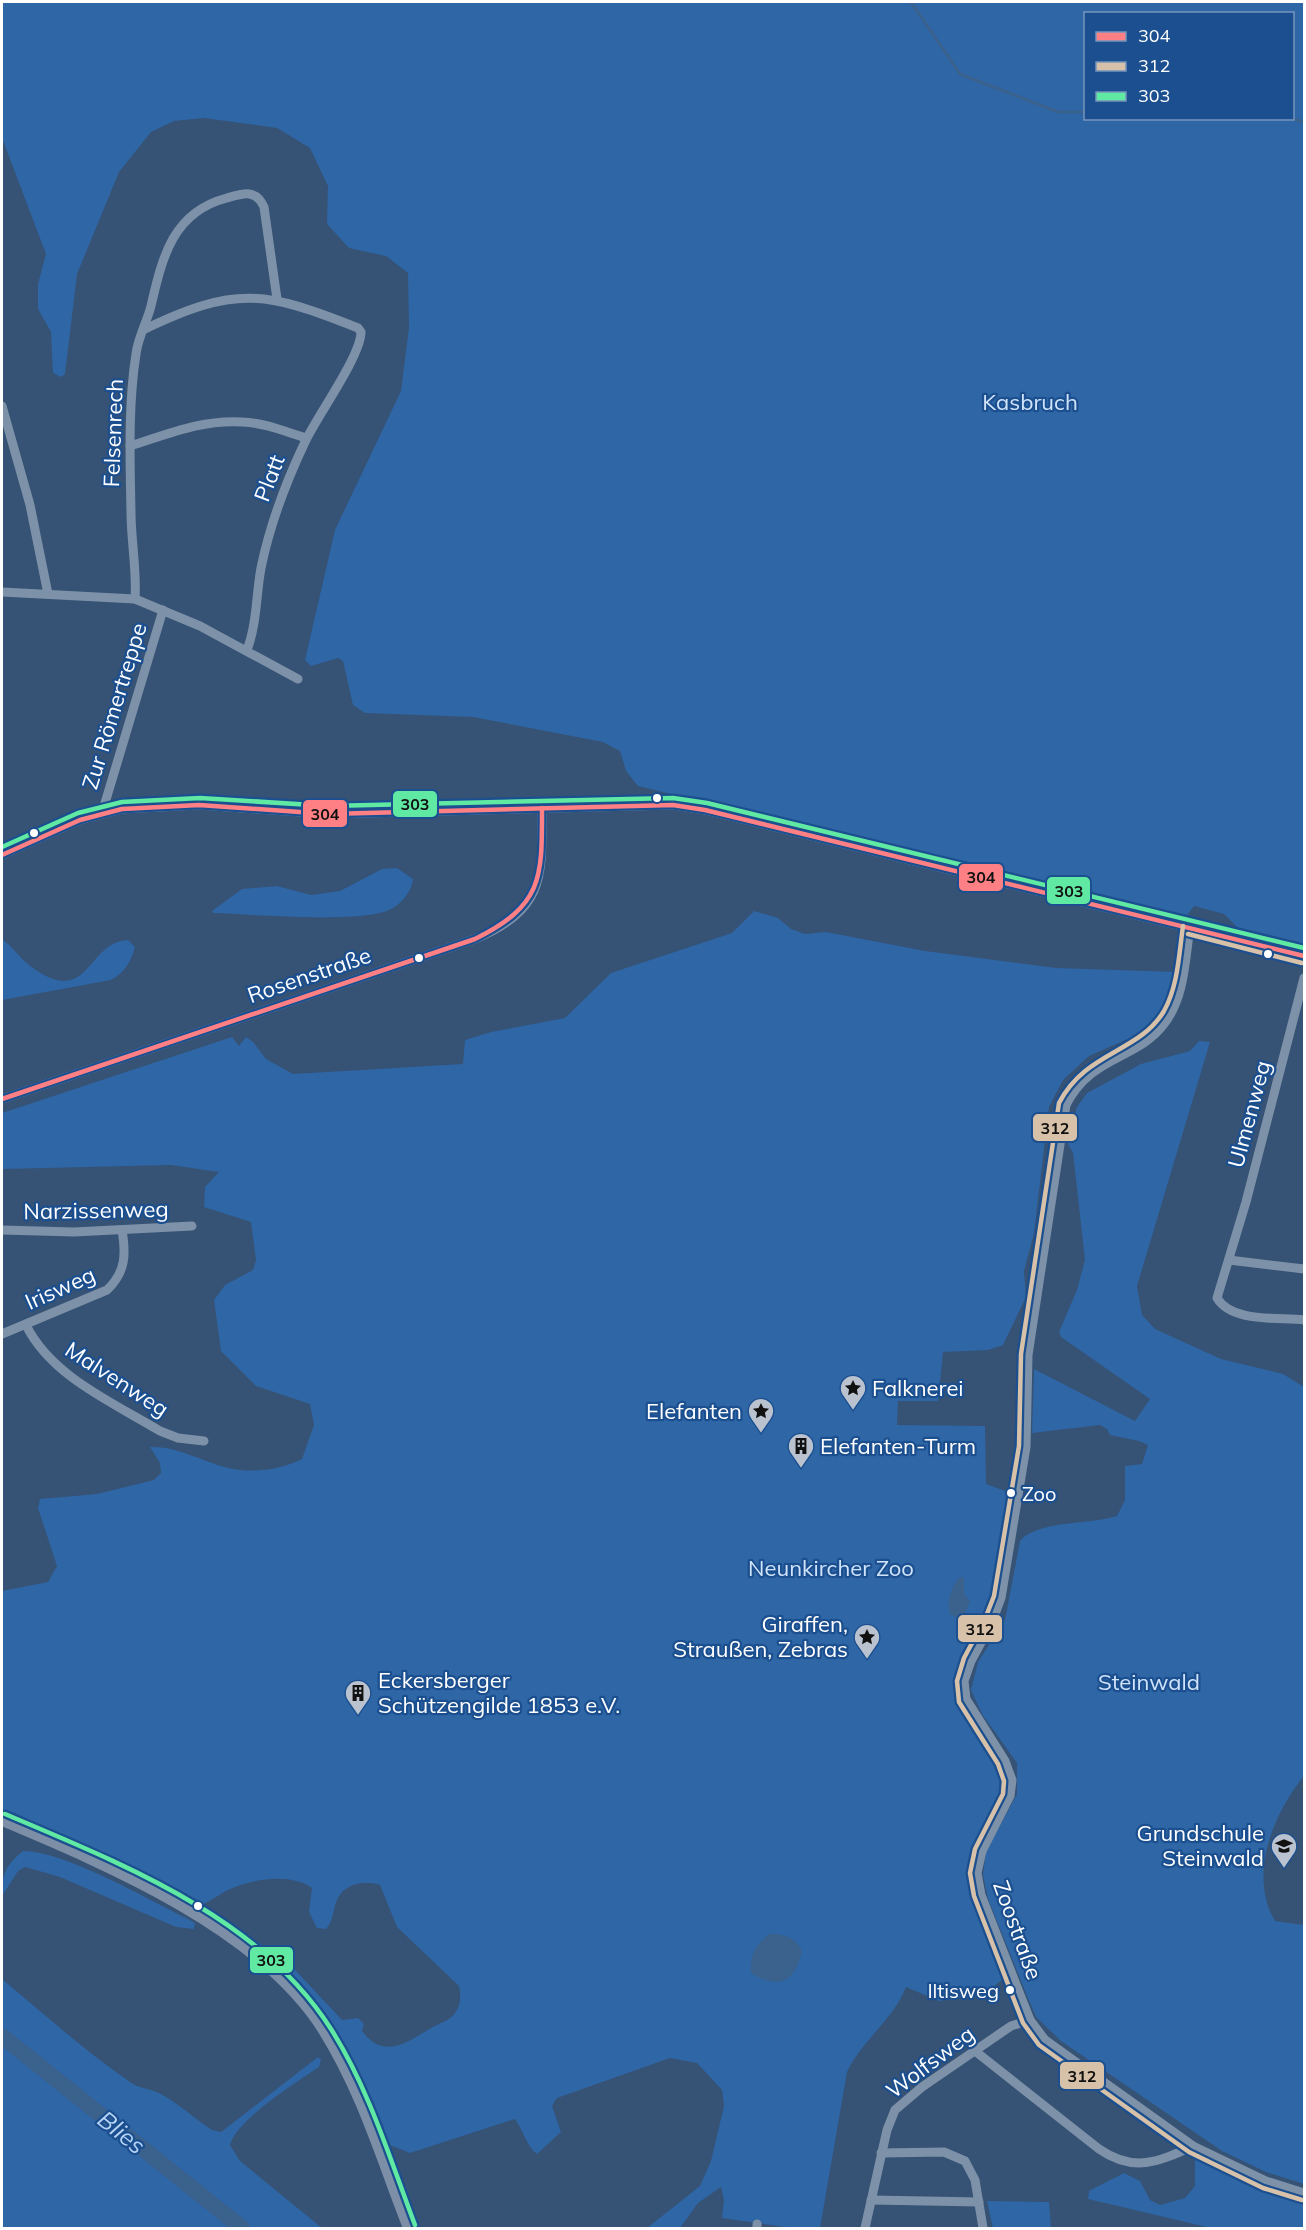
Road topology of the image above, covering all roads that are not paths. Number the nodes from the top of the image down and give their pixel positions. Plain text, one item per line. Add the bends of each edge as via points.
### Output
1 (277, 299) junction
2 (143, 330) junction
3 (2, 406) edge
4 (306, 438) junction
5 (130, 446) junction
6 (2, 592) edge
7 (48, 594) junction
8 (135, 599) junction
9 (163, 610) junction
10 (247, 650) junction
11 (298, 679) dead end
12 (542, 808) junction
13 (102, 813) junction
14 (2, 855) edge
15 (1190, 927) junction
16 (1305, 956) edge
17 (1305, 978) edge
18 (2, 1099) edge
19 (192, 1226) dead end
20 (2, 1230) edge
21 (122, 1230) junction
22 (1229, 1260) junction
23 (1305, 1269) edge
24 (1305, 1320) edge
25 (26, 1325) junction
26 (2, 1334) edge
27 (204, 1441) dead end
28 (2, 1821) edge
29 (1030, 2020) junction
30 (975, 2051) junction
31 (1193, 2146) junction
32 (881, 2153) junction
33 (1305, 2193) edge
34 (871, 2200) junction
35 (979, 2202) junction
36 (408, 2229) edge
37 (865, 2229) edge
38 (983, 2229) edge

1 - 2 street via 219,300 188,309
1 - 2 street, Felsenrech via 260,197 253,194 220,199 191,218 168,245
1 - 4 street, Platt via 309,308 362,332 350,362
2 - 5 street, Felsenrech via 136,355
3 - 7 street via 30,505
4 - 5 street via 270,426 221,422
4 - 10 street, Platt via 268,540
5 - 8 street, Felsenrech
6 - 7 street
7 - 8 street
8 - 9 street
9 - 10 street
9 - 13 street, Zur Römertreppe
10 - 11 street
12 - 13 street via 328,814 199,805
12 - 15 street via 638,804 705,810
12 - 18 street, Rosenstraße via 538,879 527,906 501,927
13 - 14 street
15 - 16 street
15 - 29 street, Zoostraße via 1181,989 1164,1024 1153,1036 1084,1078 1066,1105 1028,1355 1026,1447 1001,1598 964,1681 966,1699 1005,1761 1012,1780 1010,1796 981,1851 977,1873 981,1895
17 - 22 street, Ulmenweg
19 - 21 street, Narzissenweg
20 - 21 street, Narzissenweg
21 - 25 street, Irisweg via 124,1262 115,1282 95,1296
22 - 23 street
22 - 24 street, Ulmenweg via 1218,1292 1221,1304 1246,1315
25 - 26 street, Irisweg
25 - 27 street, Malvenweg via 40,1350 62,1370 160,1431
28 - 36 main road via 78,1853 199,1917 271,1968 309,2011 359,2096
29 - 30 street, Wolfsweg via 1011,2026
29 - 31 street, Zoostraße via 1055,2049
30 - 31 street via 1121,2162 1148,2162
30 - 32 street, Wolfsweg via 900,2106 891,2118
31 - 33 street, Zoostraße via 1266,2181
32 - 34 street, Wolfsweg
32 - 35 street via 944,2152 957,2156 971,2168
34 - 35 street
34 - 37 street, Wolfsweg
35 - 38 street

